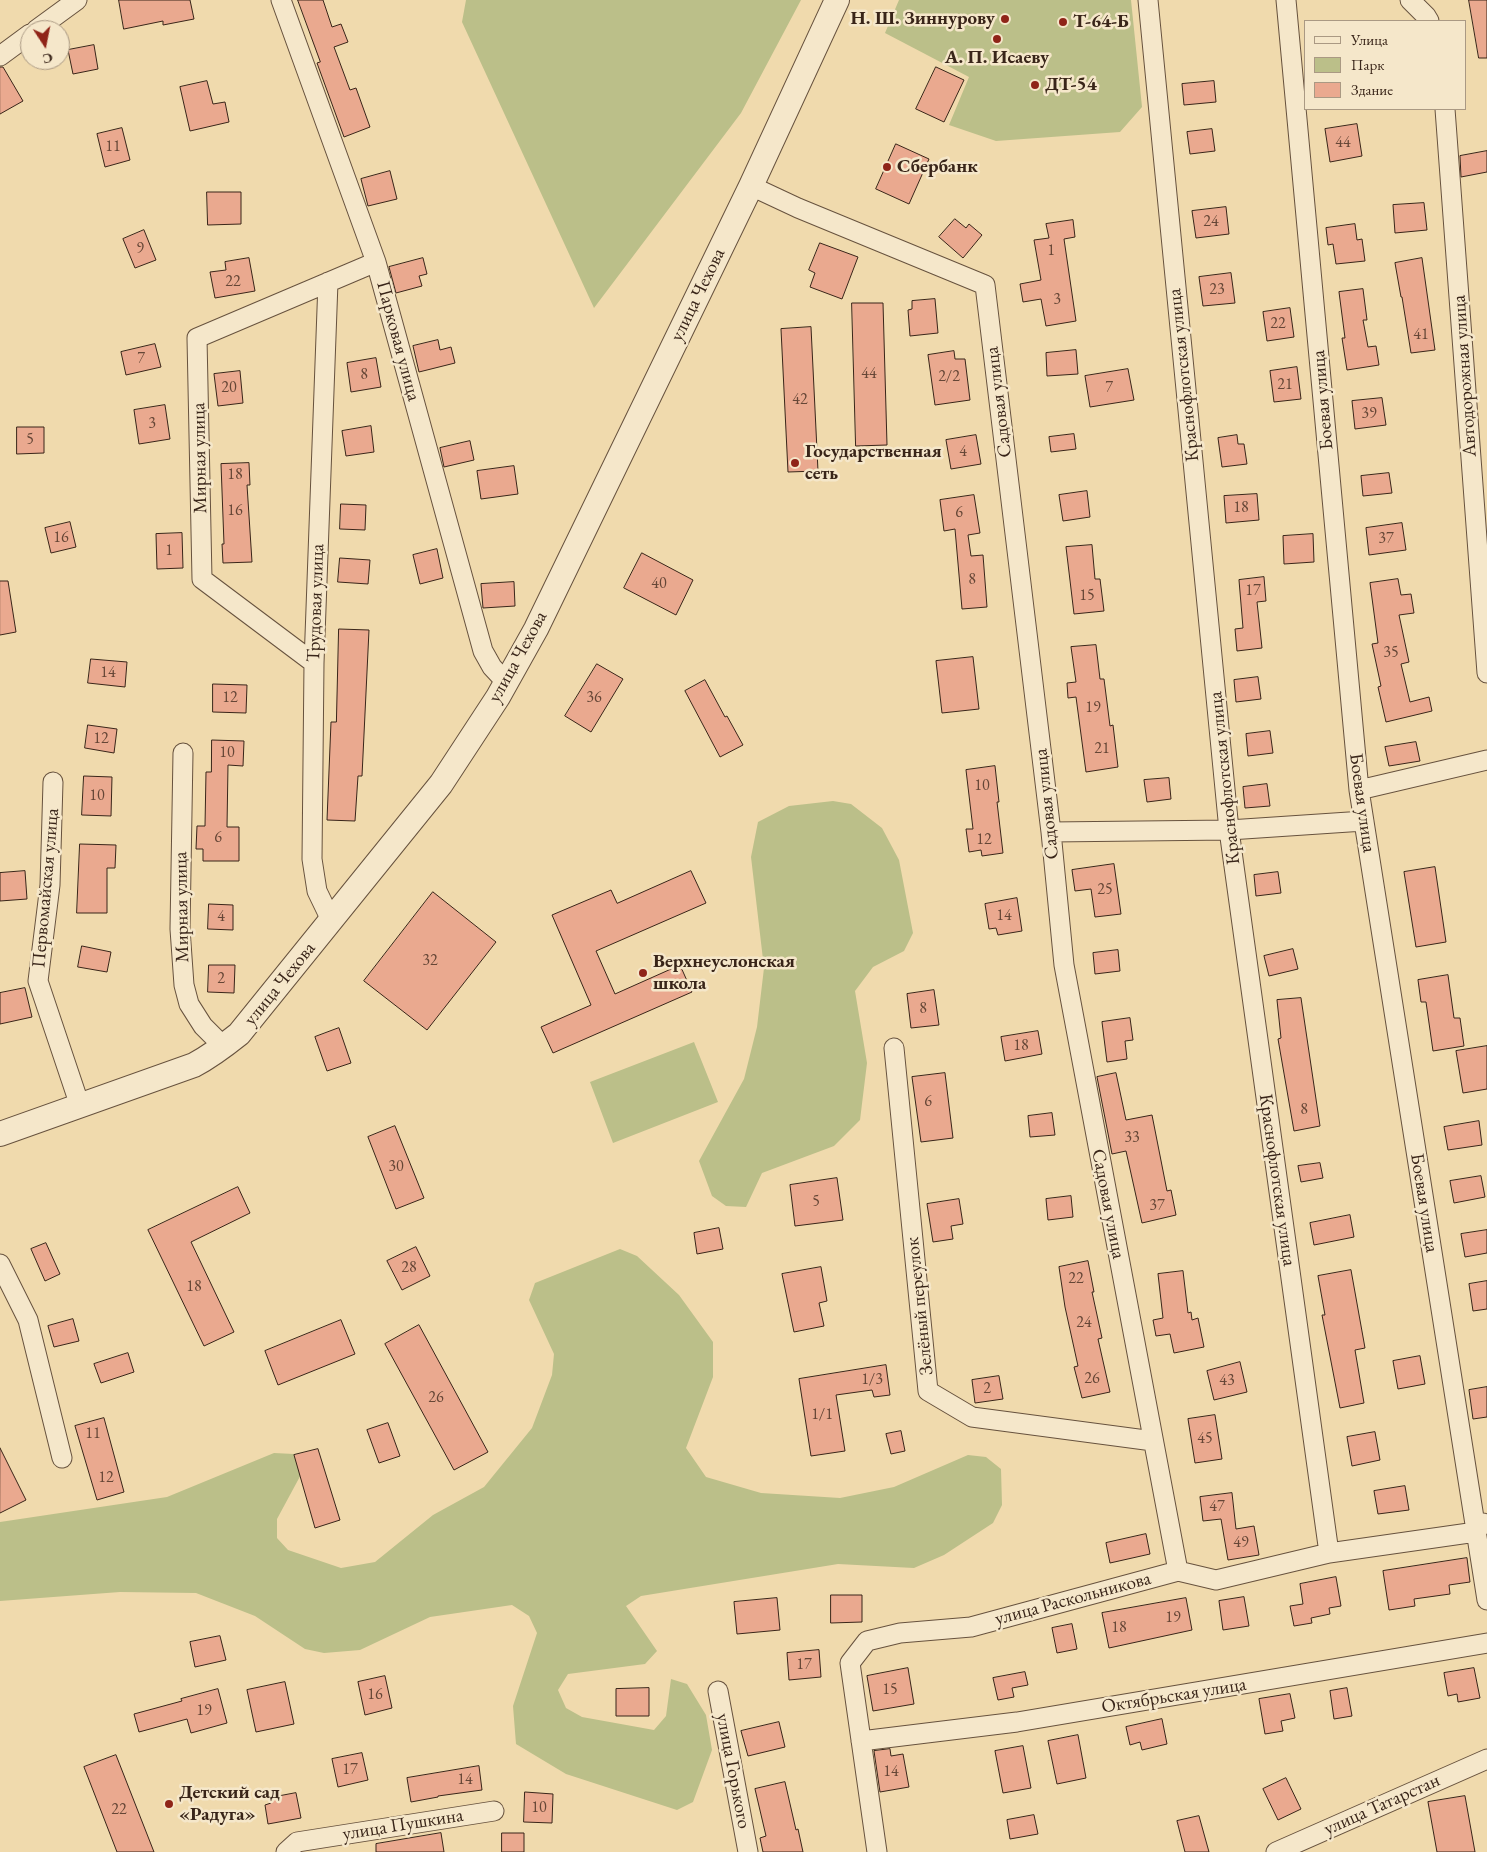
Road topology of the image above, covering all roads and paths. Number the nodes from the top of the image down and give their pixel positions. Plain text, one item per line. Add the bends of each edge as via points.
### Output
1 (77, 0) edge
2 (281, 0) edge
3 (837, 0) edge
4 (1148, 0) edge
5 (1286, 0) edge
6 (1410, 0) edge
7 (50, 20) edge
8 (1428, 20) edge
9 (20, 41) edge
10 (0, 56) edge
11 (1445, 110) edge
12 (751, 186) junction
13 (376, 262) junction
14 (328, 282) junction
15 (314, 663) junction
16 (1487, 673) edge
17 (506, 682) junction
18 (184, 753) dead end
19 (1487, 760) edge
20 (53, 782) dead end
21 (1359, 790) junction
22 (1364, 820) junction
23 (1229, 830) junction
24 (1051, 832) junction
25 (331, 920) junction
26 (224, 1047) junction
27 (894, 1048) dead end
28 (80, 1106) junction
29 (0, 1134) edge
30 (0, 1264) edge
31 (1153, 1441) junction
32 (62, 1458) dead end
33 (1482, 1525) edge
34 (1329, 1553) junction
35 (1178, 1570) junction
36 (1487, 1600) edge
37 (1487, 1643) edge
38 (718, 1690) dead end
39 (861, 1741) junction
40 (1487, 1758) edge
41 (494, 1811) dead end
42 (286, 1852) edge
43 (748, 1852) edge
44 (876, 1852) edge
45 (1276, 1852) edge

1 - 7 street
2 - 13 street, Парковая улица
3 - 12 street, улица Чехова
4 - 23 street, Краснофлотская улица
5 - 21 street, Боевая улица
6 - 8 street
9 - 10 street
11 - 16 street, Автодорожная улица
12 - 17 street, улица Чехова via 536,629
12 - 24 street, Садовая улица via 985,285
13 - 14 street
13 - 17 street, Парковая улица via 483,651
14 - 15 street, Трудовая улица
14 - 15 street, Мирная улица via 197,338 202,579
15 - 25 street, Трудовая улица via 312,859 317,891
17 - 25 street, улица Чехова via 441,784
18 - 26 street, Мирная улица via 180,929 184,985 189,1004 198,1019
19 - 21 street
20 - 28 street, Первомайская улица via 50,885 38,980
21 - 22 street, Боевая улица
22 - 23 street
22 - 33 street, Боевая улица
23 - 24 street
23 - 34 street, Краснофлотская улица
24 - 31 street, Садовая улица via 1064,965
25 - 26 street, улица Чехова via 239,1034
26 - 28 street, улица Чехова via 194,1065
27 - 31 street, Зелёный переулок via 928,1391 972,1417
28 - 29 street, улица Чехова
30 - 32 street via 28,1320
31 - 35 street, Садовая улица
33 - 34 street
33 - 36 street, Боевая улица
34 - 35 street via 1216,1580
35 - 39 street, улица Раскольникова via 971,1627 900,1633 867,1642 850,1663
37 - 39 street, Октябрьская улица via 1017,1722
38 - 43 street, улица Горького
39 - 44 street, улица Раскольникова
40 - 45 street, улица Татарстан
41 - 42 street, улица Пушкина via 297,1842

